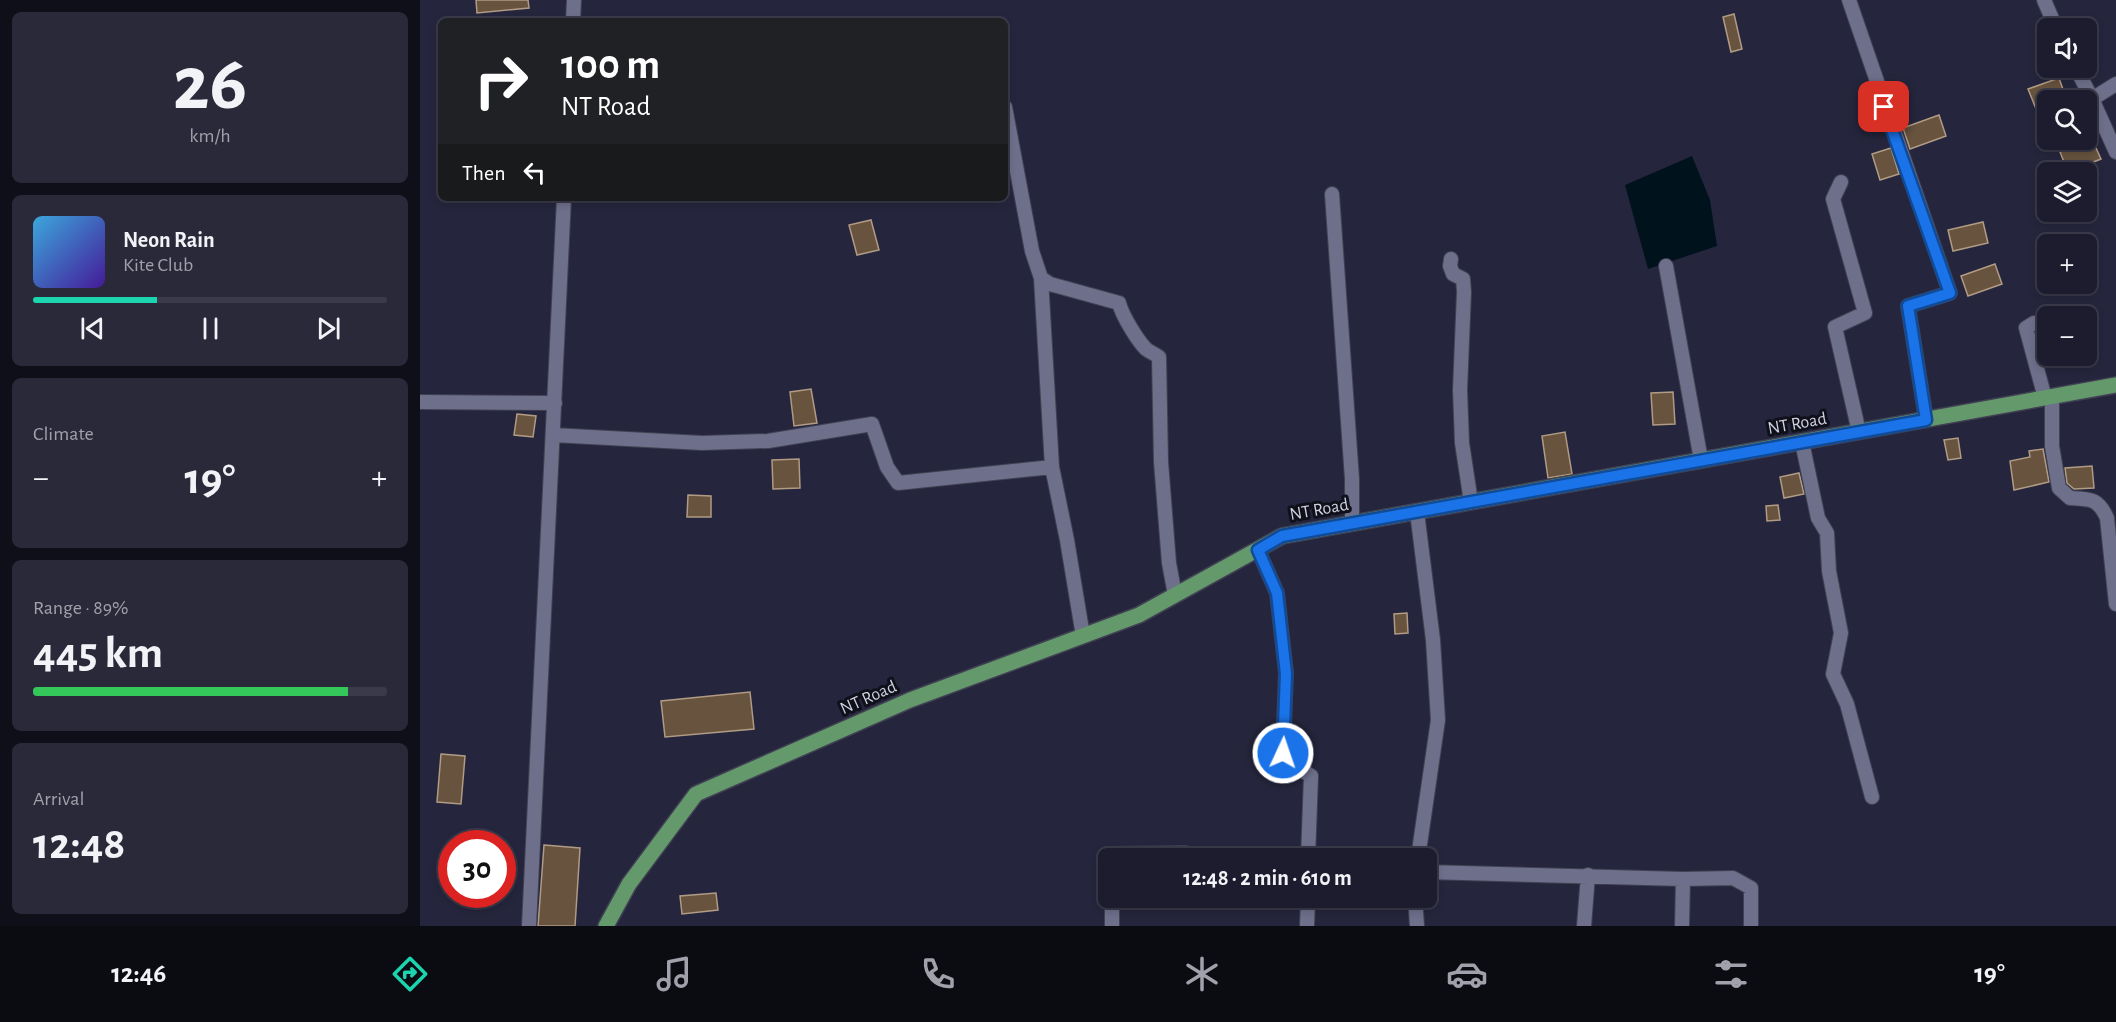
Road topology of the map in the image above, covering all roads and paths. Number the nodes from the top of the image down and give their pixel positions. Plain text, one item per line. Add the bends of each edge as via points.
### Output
1 (574, 0) edge
2 (1849, 0) edge
3 (2044, 0) edge
4 (573, 18) edge
5 (2052, 18) edge
6 (2116, 84) edge
7 (2097, 96) edge
8 (2097, 110) edge
9 (1008, 123) edge
10 (2116, 152) edge
11 (1841, 182) dead end
12 (1332, 194) dead end
13 (564, 201) edge
14 (1452, 259) dead end
15 (1666, 266) dead end
16 (1041, 278) junction
17 (2034, 323) dead end
18 (2116, 385) edge
19 (2049, 397) junction
20 (420, 402) edge
21 (555, 403) junction
22 (1926, 420) junction
23 (1859, 432) junction
24 (553, 435) junction
25 (1802, 442) junction
26 (1701, 460) junction
27 (1052, 467) junction
28 (1471, 502) junction
29 (1417, 512) junction
30 (1352, 523) junction
31 (1258, 550) junction
32 (1175, 595) junction
33 (2116, 604) edge
34 (1083, 636) junction
35 (1872, 797) dead end
36 (1308, 848) edge
37 (1419, 848) edge
38 (1437, 872) edge
39 (1588, 875) junction
40 (1683, 879) junction
41 (1112, 908) edge
42 (1308, 908) edge
43 (1416, 908) edge
44 (529, 926) edge
45 (606, 926) edge
46 (1113, 926) edge
47 (1307, 926) edge
48 (1417, 926) edge
49 (1584, 926) edge
50 (1682, 926) edge
51 (1751, 926) edge

1 - 4 street
2 - 22 street via 1950,293 1908,306
3 - 5 street
6 - 7 street
8 - 10 street
9 - 16 street via 1032,251
11 - 23 street via 1833,199 1865,313 1835,327
12 - 30 street
13 - 21 street
14 - 28 street via 1453,274 1463,279 1460,390 1462,443
15 - 26 street
16 - 27 street
16 - 32 street via 1119,303 1137,336 1159,357 1161,462
17 - 19 street via 2026,328
18 - 19 main road, NT Road
19 - 22 main road, NT Road
19 - 33 street via 2059,488 2070,498 2090,499 2101,505 2107,518
20 - 21 street
21 - 24 street
22 - 23 main road, NT Road
23 - 25 main road, NT Road
24 - 27 street via 757,442 872,424 887,467 898,483
24 - 44 street
25 - 26 main road, NT Road
25 - 35 street via 1818,518 1827,533 1829,571 1841,633 1833,674 1847,704
26 - 28 main road, NT Road
27 - 34 street
28 - 29 main road, NT Road
29 - 30 main road, NT Road
29 - 37 street via 1432,629 1438,720
30 - 31 main road, NT Road via 1282,536
31 - 32 main road, NT Road
31 - 36 street via 1277,593 1286,674 1283,753 1311,776
32 - 34 main road, NT Road via 1139,615
34 - 45 main road, NT Road via 910,700 696,794 629,884
38 - 39 street
39 - 40 street
39 - 49 street
40 - 50 street
40 - 51 street via 1733,878 1751,888
41 - 46 street
42 - 47 street
43 - 48 street

